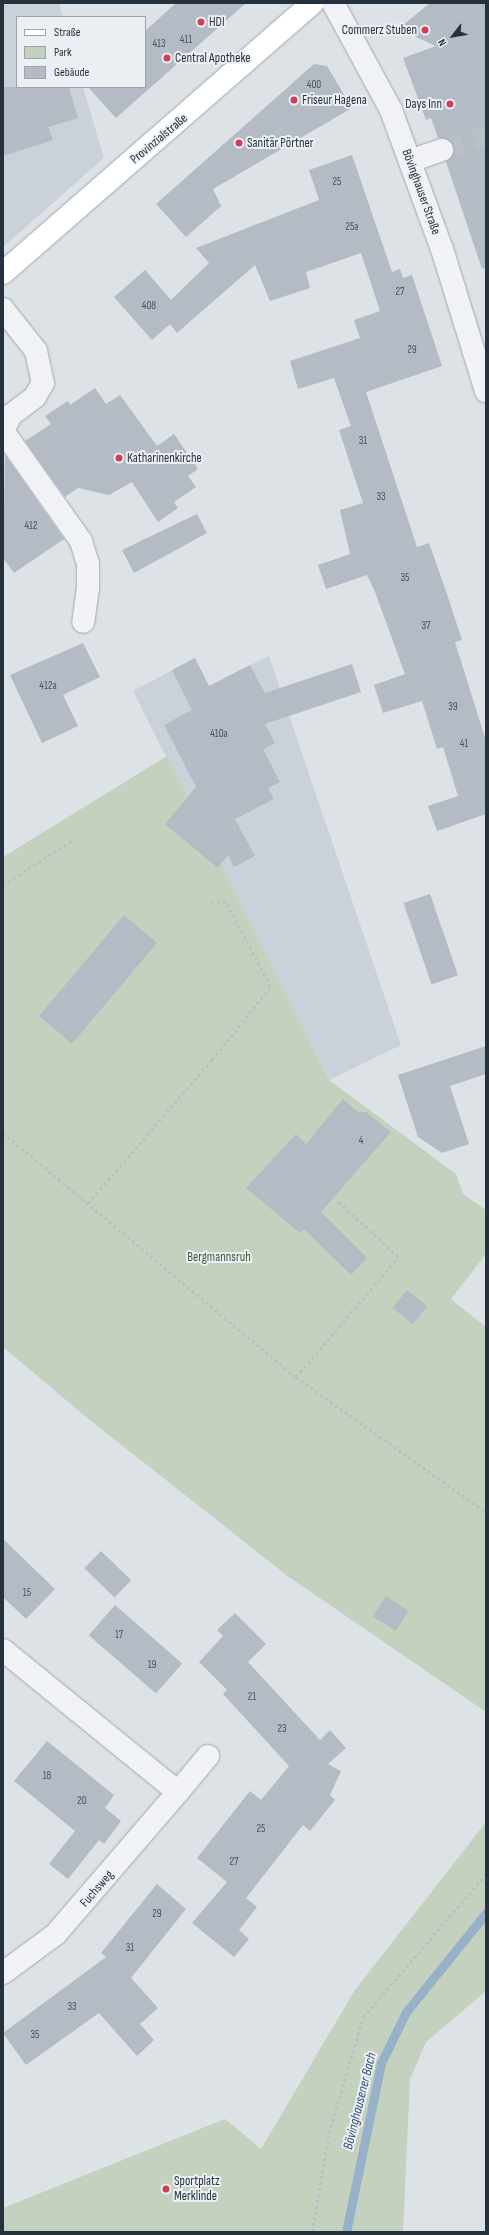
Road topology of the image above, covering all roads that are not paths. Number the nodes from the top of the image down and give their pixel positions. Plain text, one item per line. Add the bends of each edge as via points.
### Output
1 (313, 3) edge
2 (333, 3) edge
3 (442, 150) tunnel mouth
4 (410, 161) junction
5 (3, 273) edge
6 (3, 308) edge
7 (486, 391) edge
8 (83, 622) dead end
9 (3, 1650) edge
10 (208, 1756) dead end
11 (178, 1792) junction
12 (3, 1973) edge

1 - 5 main road, Provinzialstraße
2 - 4 street, Bövinghauser Straße via 391,110
3 - 4 street
4 - 7 street, Bövinghauser Straße via 442,249
6 - 8 street via 36,351 43,383 35,397 11,415 3,431 81,541 88,570
9 - 11 street
10 - 11 street, Fuchsweg
11 - 12 street, Fuchsweg via 56,1934

